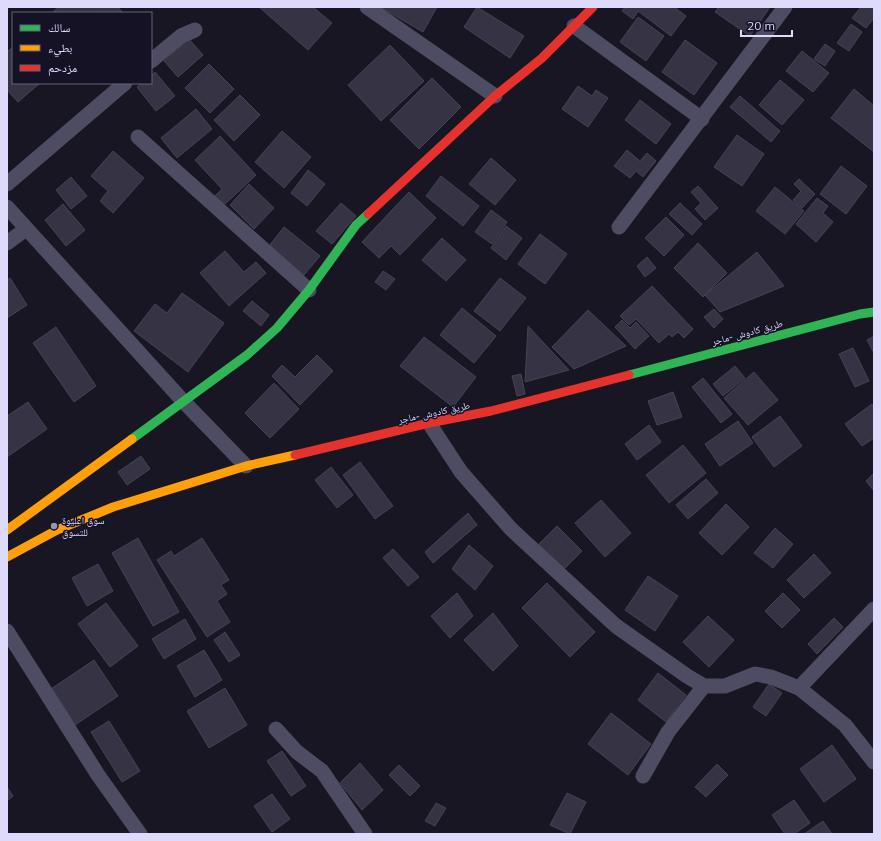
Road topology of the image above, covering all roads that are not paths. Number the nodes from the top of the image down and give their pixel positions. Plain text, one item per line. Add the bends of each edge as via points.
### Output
1 (367, 7) edge
2 (593, 7) edge
3 (785, 7) edge
4 (574, 26) junction
5 (195, 30) dead end
6 (152, 59) edge
7 (124, 84) edge
8 (495, 96) junction
9 (702, 119) junction
10 (138, 137) dead end
11 (7, 184) edge
12 (7, 207) edge
13 (619, 228) dead end
14 (26, 229) junction
15 (7, 243) edge
16 (309, 290) junction
17 (874, 312) edge
18 (183, 401) junction
19 (429, 423) junction
20 (246, 466) junction
21 (7, 530) edge
22 (7, 557) edge
23 (874, 609) edge
24 (7, 631) edge
25 (704, 686) junction
26 (799, 688) junction
27 (276, 729) dead end
28 (874, 762) edge
29 (643, 776) dead end
30 (140, 834) edge
31 (366, 834) edge

1 - 8 street
2 - 4 main road
3 - 9 street
4 - 8 main road via 542,58
4 - 9 street
5 - 6 street via 181,36
7 - 11 street
8 - 16 main road via 356,225
9 - 13 street
10 - 16 street
12 - 14 street
14 - 15 street
14 - 18 street
16 - 18 main road via 277,328 247,355
17 - 19 main road, طريق كادوش -ماجر via 491,411
18 - 20 street
18 - 21 main road
19 - 20 main road, طريق كادوش -ماجر
19 - 25 street via 461,472 511,529 616,626
20 - 22 main road, طريق كادوش -ماجر via 113,507 57,530
23 - 26 street
24 - 30 street via 98,775
25 - 26 street via 725,686 754,674 772,677
25 - 29 street via 668,732
26 - 28 street via 844,725
27 - 31 street via 297,752 322,771

